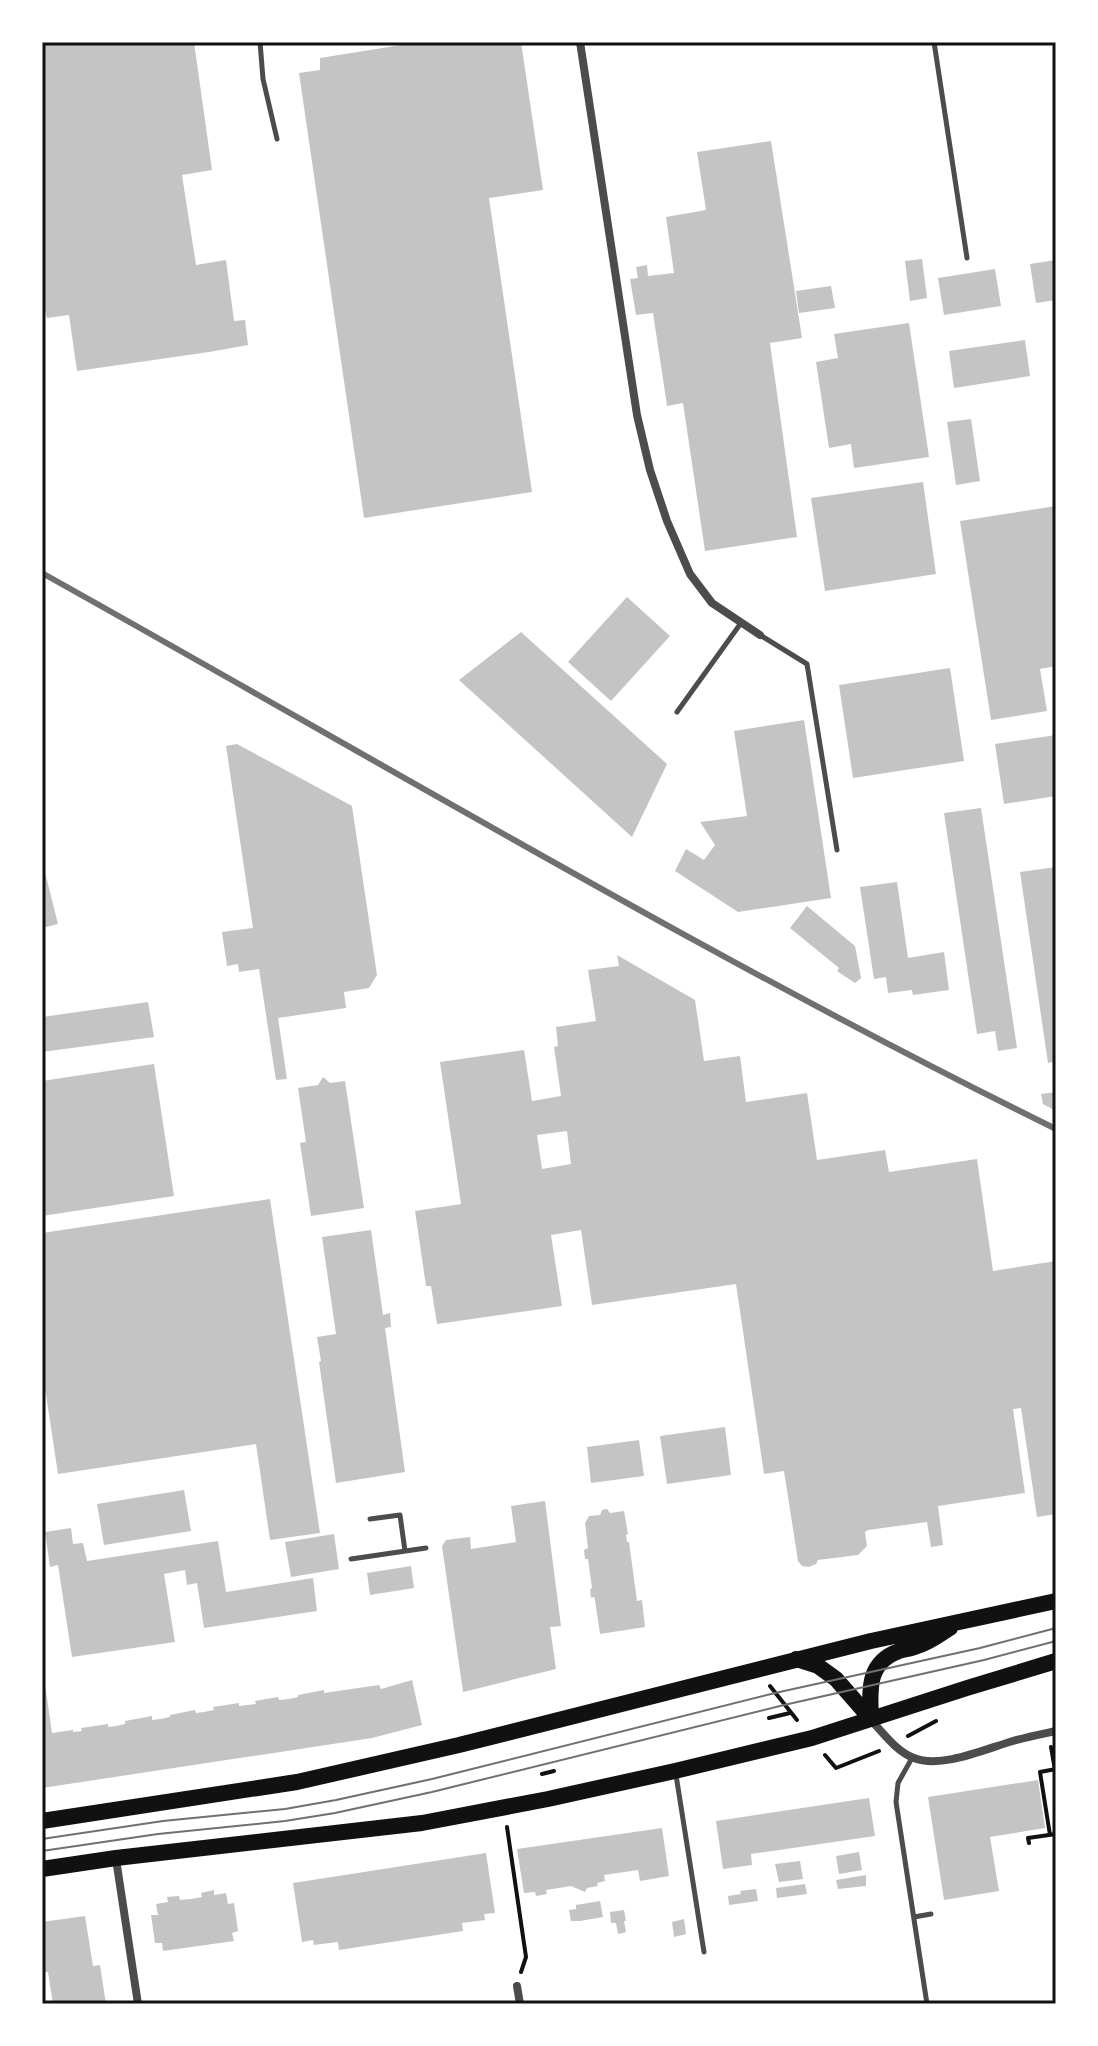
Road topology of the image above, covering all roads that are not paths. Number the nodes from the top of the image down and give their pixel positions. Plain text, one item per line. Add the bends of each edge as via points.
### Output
1 (260, 42) edge
2 (580, 42) edge
3 (934, 42) edge
4 (277, 139) dead end
5 (967, 258) dead end
6 (741, 623) junction
7 (760, 635) joint
8 (677, 712) dead end
9 (837, 850) dead end
10 (370, 1519) dead end
11 (426, 1548) dead end
12 (405, 1551) junction
13 (351, 1559) dead end
14 (1056, 1601) edge
15 (962, 1620) junction
16 (795, 1659) junction
17 (1056, 1661) edge
18 (871, 1719) junction
19 (1052, 1732) edge
20 (912, 1758) junction
21 (675, 1771) junction
22 (42, 1821) edge
23 (116, 1858) junction
24 (42, 1869) edge
25 (931, 1914) dead end
26 (914, 1917) junction
27 (704, 1952) dead end
28 (517, 1986) road end
29 (138, 2004) edge
30 (520, 2004) edge
31 (927, 2004) edge

1 - 4 lane
2 - 6 street via 650,470 690,574 712,603
3 - 5 lane
6 - 7 street
6 - 8 lane
7 - 9 lane via 807,664
10 - 12 lane via 400,1515
11 - 12 lane
12 - 13 lane
14 - 15 main road
15 - 16 main road
15 - 18 main road via 919,1646 884,1659 870,1685
16 - 18 main road via 836,1679
16 - 22 main road via 297,1782
17 - 18 main road
18 - 20 street
18 - 21 main road
19 - 20 street via 955,1758
20 - 26 lane via 898,1783 896,1802
21 - 23 main road via 422,1823
21 - 27 lane
23 - 24 main road
23 - 29 street
25 - 26 lane
26 - 31 lane
28 - 30 street

